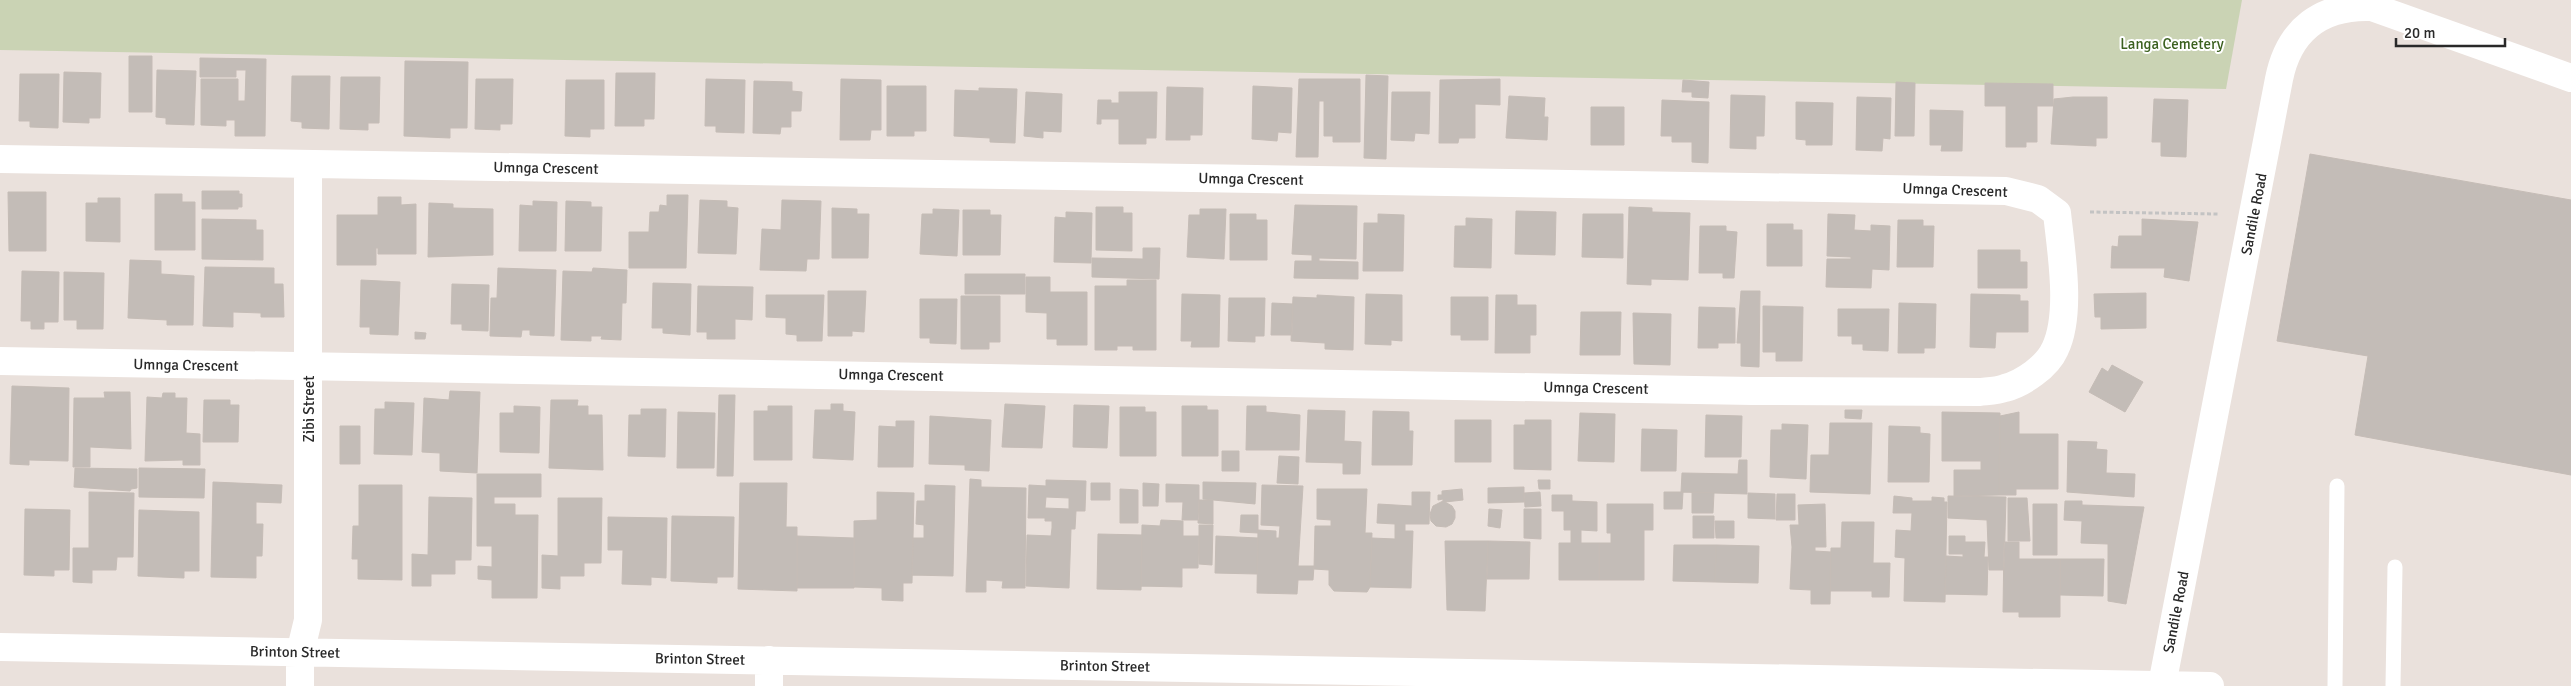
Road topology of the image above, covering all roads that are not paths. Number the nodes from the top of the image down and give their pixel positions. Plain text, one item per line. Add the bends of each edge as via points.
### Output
1 (2335, 5) edge
2 (2571, 78) edge
3 (0, 159) edge
4 (308, 164) junction
5 (0, 361) edge
6 (309, 367) junction
7 (2337, 486) dead end
8 (2395, 567) dead end
9 (0, 647) edge
10 (300, 653) junction
11 (769, 673) edge
12 (1993, 684) edge
13 (2162, 685) edge
14 (300, 686) edge
15 (2210, 686) edge
16 (2335, 686) edge
17 (2393, 686) edge

1 - 2 street, Sandile Road via 2372,7 2389,12
1 - 13 street, Sandile Road via 2300,32 2282,62
3 - 4 street, Umnga Crescent
4 - 6 street, Zibi Street
4 - 6 street, Umnga Crescent via 1983,189 2026,194 2057,213 2063,311 2055,350 2041,366 2022,381 2004,389 1978,392
5 - 6 street, Umnga Crescent
6 - 10 street, Zibi Street via 308,620
7 - 16 lane
8 - 17 lane
9 - 10 street, Brinton Street
10 - 11 street, Brinton Street
10 - 14 street, Zibi Street
11 - 12 street, Brinton Street
12 - 13 street, Brinton Street
13 - 15 street, Brinton Street

